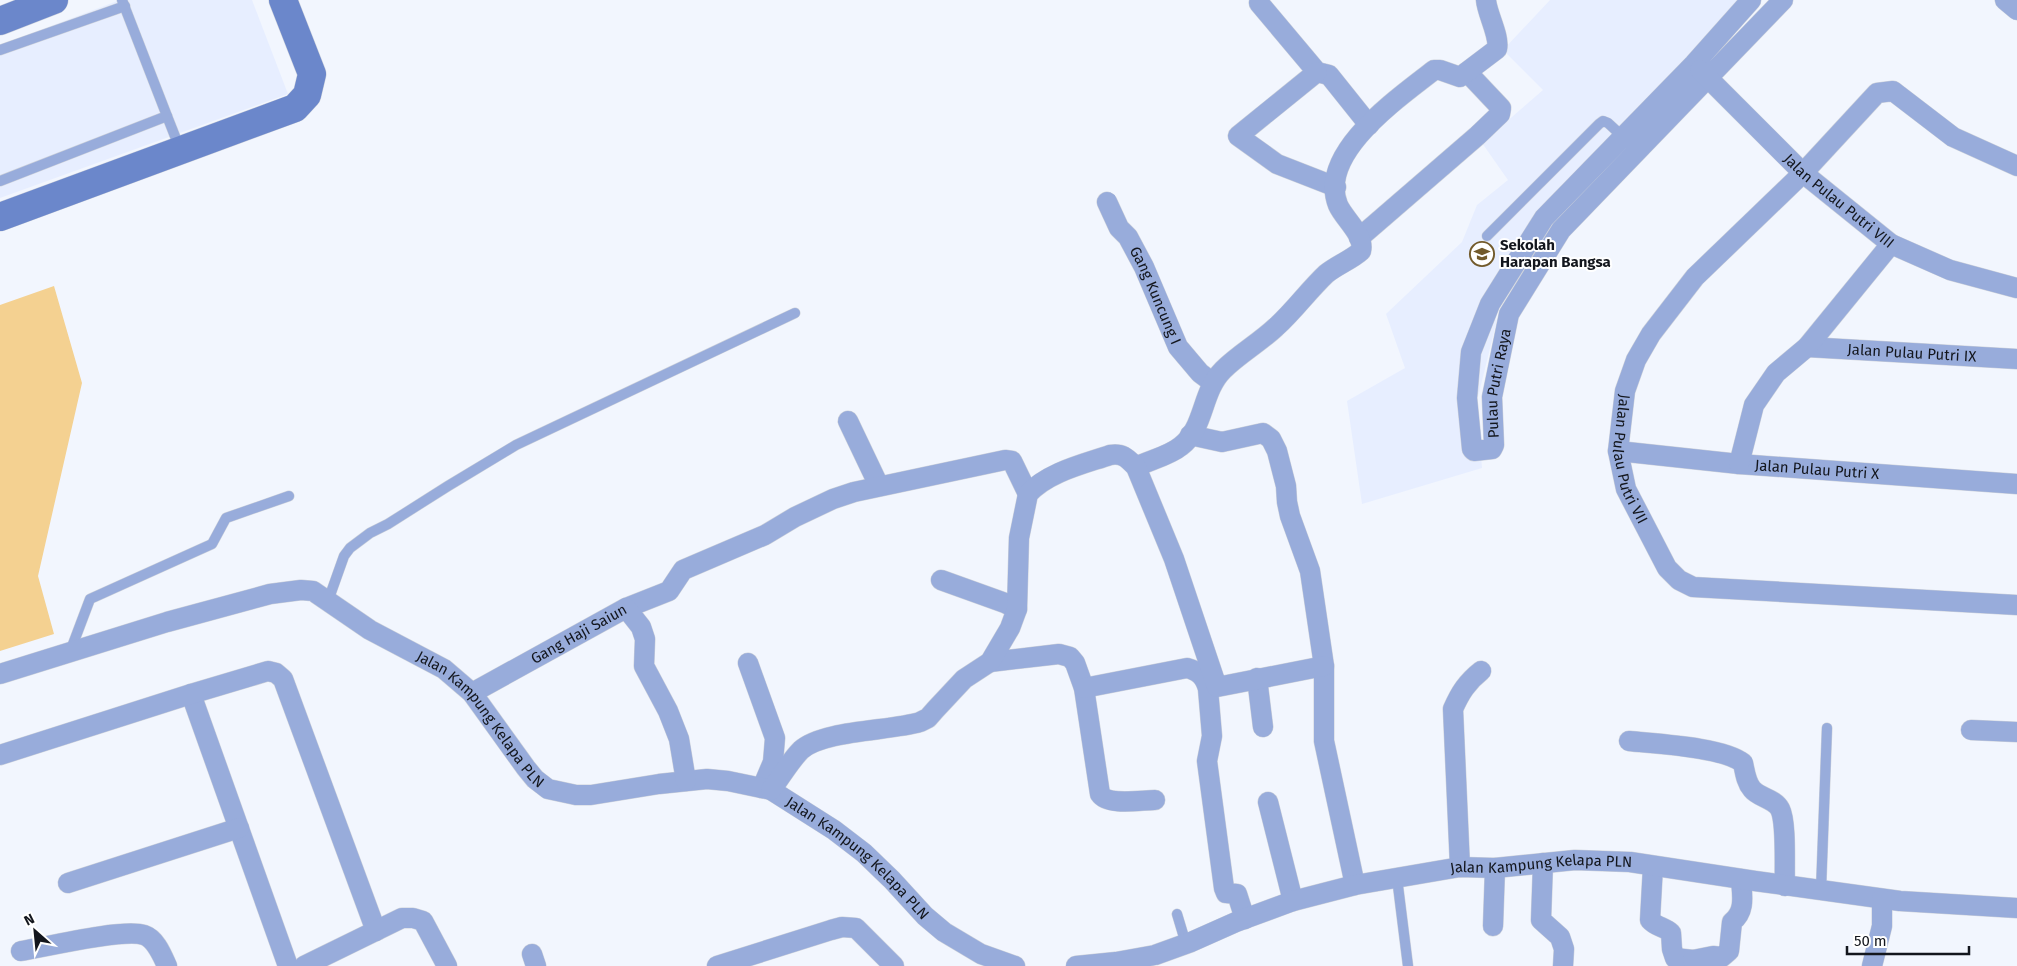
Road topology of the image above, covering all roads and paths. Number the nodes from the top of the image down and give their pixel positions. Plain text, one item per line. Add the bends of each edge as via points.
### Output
1 (54, 0) edge
2 (283, 0) edge
3 (1486, 0) edge
4 (1751, 0) edge
5 (1783, 0) edge
6 (2005, 0) edge
7 (123, 3) edge
8 (1259, 3) dead end
9 (2017, 10) edge
10 (0, 21) edge
11 (0, 50) edge
12 (1694, 64) junction
13 (1317, 72) junction
14 (1467, 72) junction
15 (1709, 78) junction
16 (167, 116) junction
17 (1369, 125) junction
18 (1622, 136) junction
19 (180, 149) junction
20 (2017, 166) edge
21 (1803, 173) junction
22 (0, 181) edge
23 (1336, 187) junction
24 (1107, 202) dead end
25 (0, 217) edge
26 (1487, 236) dead end
27 (1360, 238) junction
28 (1891, 244) junction
29 (2017, 288) edge
30 (1490, 304) junction
31 (795, 313) dead end
32 (1509, 314) junction
33 (1807, 347) junction
34 (2017, 359) edge
35 (1212, 382) junction
36 (848, 421) dead end
37 (1190, 435) junction
38 (1618, 451) junction
39 (1739, 464) junction
40 (1136, 467) junction
41 (2017, 484) edge
42 (879, 486) junction
43 (1028, 494) junction
44 (289, 496) dead end
45 (941, 580) dead end
46 (328, 601) junction
47 (2017, 605) edge
48 (626, 608) junction
49 (1018, 609) junction
50 (70, 653) junction
51 (990, 662) junction
52 (748, 663) dead end
53 (1324, 666) junction
54 (1481, 671) dead end
55 (0, 674) edge
56 (1257, 678) junction
57 (1084, 688) junction
58 (1212, 688) junction
59 (472, 693) junction
60 (191, 694) junction
61 (1262, 727) dead end
62 (1827, 728) dead end
63 (1971, 730) dead end
64 (2017, 732) edge
65 (1629, 741) dead end
66 (0, 756) edge
67 (686, 781) junction
68 (767, 789) junction
69 (1155, 800) dead end
70 (1268, 802) dead end
71 (239, 828) junction
72 (1543, 863) junction
73 (1653, 866) junction
74 (1460, 867) junction
75 (1495, 868) junction
76 (1397, 878) junction
77 (1741, 879) junction
78 (68, 883) dead end
79 (1355, 885) junction
80 (1785, 886) junction
81 (1821, 890) junction
82 (1882, 898) junction
83 (1293, 901) junction
84 (2017, 908) edge
85 (1177, 914) dead end
86 (1245, 919) junction
87 (1493, 926) dead end
88 (376, 931) junction
89 (1186, 944) junction
90 (21, 951) dead end
91 (1694, 963) edge
92 (167, 966) edge
93 (288, 966) edge
94 (304, 966) edge
95 (447, 966) edge
96 (717, 966) edge
97 (894, 966) edge
98 (1015, 966) edge
99 (1076, 966) edge
100 (1408, 966) edge
101 (1563, 966) edge
102 (1872, 966) edge

1 - 10 street
2 - 19 street via 312,74 307,95 295,108
3 - 14 street via 1498,45
4 - 12 street, Pulau Putri Raya
5 - 15 street, Pulau Putri Raya
6 - 9 street
7 - 11 lane
7 - 16 lane
8 - 13 street
12 - 15 street, Jalan Pulau Putri VIII
12 - 18 street, Pulau Putri Raya
13 - 17 street via 1329,75
13 - 23 street via 1238,136 1277,164
14 - 17 street via 1460,77 1434,70 1378,114
14 - 27 street via 1501,108 1500,114
15 - 21 street, Jalan Pulau Putri VIII
15 - 32 street, Pulau Putri Raya via 1560,230
16 - 19 lane
16 - 22 lane
17 - 23 street via 1348,148 1339,167
18 - 26 lane via 1608,123 1599,124
18 - 30 street, Pulau Putri Raya via 1544,218
19 - 25 street
20 - 21 street, Jalan Pulau Putri VII via 1953,137 1893,91 1885,91 1877,93
21 - 28 street, Jalan Pulau Putri VIII
21 - 38 street, Jalan Pulau Putri VII via 1695,277 1651,334 1636,360 1625,391
23 - 27 street via 1336,200 1341,212
24 - 35 street, Gang Kuncung I via 1144,267 1178,347
27 - 35 street via 1361,251 1326,274 1293,312
28 - 29 street, Jalan Pulau Putri VIII via 1950,270
28 - 33 street
30 - 32 street
30 - 32 street, Pulau Putri Raya via 1471,352 1466,398 1472,449 1477,452 1492,449 1494,445 1492,397
31 - 46 lane via 516,445 370,533 344,556
33 - 34 street, Jalan Pulau Putri IX
33 - 39 street via 1776,373 1754,405
35 - 37 street via 1200,419
36 - 42 street
37 - 40 street via 1179,448
37 - 53 street via 1222,442 1263,433 1271,439 1282,467 1290,516 1310,572
38 - 39 street, Jalan Pulau Putri X
38 - 47 street, Jalan Pulau Putri VII via 1626,490 1667,568 1679,580 1693,587
39 - 41 street, Jalan Pulau Putri X
40 - 43 street via 1126,456 1110,455 1057,474
40 - 58 street via 1174,559
42 - 43 street via 1005,460 1012,461
42 - 48 street via 833,499 756,539 715,554 683,570 669,591
43 - 49 street via 1019,538
44 - 50 lane via 226,518 212,544 90,599
45 - 49 street
46 - 50 street, Jalan Kampung Kelapa PLN via 307,590 270,594
46 - 59 street, Jalan Kampung Kelapa PLN via 370,630 444,669
48 - 59 street, Gang Haji Saiun
48 - 67 street, Gang Haji Saiun via 641,627 645,639 644,666 679,739
49 - 51 street
50 - 55 street, Jalan Kampung Kelapa PLN
51 - 57 street via 1059,654 1070,657
51 - 68 street via 964,679 928,718 811,744
52 - 68 street via 775,738
53 - 56 street
53 - 79 street via 1324,741
54 - 74 street via 1469,680 1453,709
56 - 58 street
56 - 61 street
57 - 58 street via 1187,668 1201,674
57 - 69 street via 1100,794 1113,801
58 - 86 street via 1212,736 1207,761 1224,888 1226,892 1237,894
59 - 67 street, Jalan Kampung Kelapa PLN via 526,768 548,789 560,793 590,794
60 - 66 street
60 - 71 street
60 - 88 street via 268,671 283,679
62 - 81 lane
63 - 64 street
65 - 80 street via 1732,755 1743,763 1752,789 1780,808
67 - 68 street, Jalan Kampung Kelapa PLN via 728,781
68 - 98 street, Jalan Kampung Kelapa PLN via 834,830 864,853 944,932 980,954
70 - 83 street
71 - 78 street
71 - 93 street
72 - 73 street, Jalan Kampung Kelapa PLN via 1576,860
72 - 75 street, Jalan Kampung Kelapa PLN
72 - 101 street via 1541,920 1560,937 1564,949
73 - 77 street, Jalan Kampung Kelapa PLN
73 - 91 street via 1650,920 1671,933 1675,958
74 - 75 street, Jalan Kampung Kelapa PLN
74 - 76 street, Jalan Kampung Kelapa PLN
75 - 87 street
76 - 79 street, Jalan Kampung Kelapa PLN
76 - 100 lane
77 - 80 street, Jalan Kampung Kelapa PLN
77 - 91 street via 1743,907 1732,922 1729,951 1722,957 1713,956
79 - 83 street, Jalan Kampung Kelapa PLN
80 - 81 street, Jalan Kampung Kelapa PLN
81 - 82 street, Jalan Kampung Kelapa PLN
82 - 84 street, Jalan Kampung Kelapa PLN
82 - 102 street via 1882,926
83 - 86 street, Jalan Kampung Kelapa PLN
85 - 89 lane
86 - 89 street, Jalan Kampung Kelapa PLN
88 - 94 street
88 - 95 street via 402,918 423,921
89 - 99 street, Jalan Kampung Kelapa PLN via 1126,960
90 - 92 street via 100,937 144,935 154,942
96 - 97 street via 849,927 856,928

